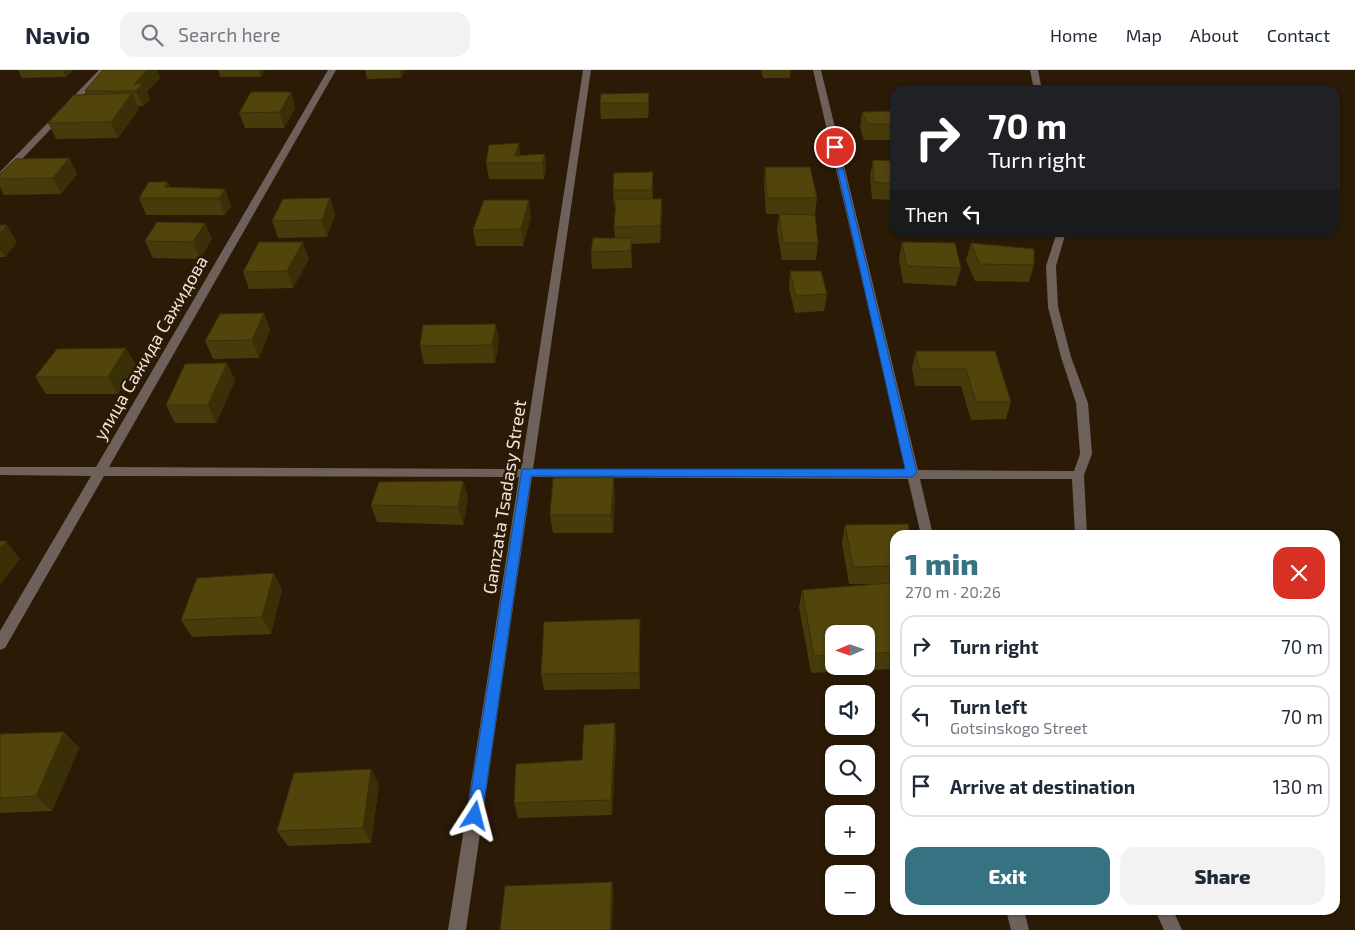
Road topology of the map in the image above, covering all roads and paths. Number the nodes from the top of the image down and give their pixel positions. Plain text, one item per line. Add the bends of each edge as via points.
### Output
1 (103, 70) edge
2 (332, 70) edge
3 (587, 70) edge
4 (817, 70) edge
5 (1034, 70) edge
6 (1037, 85) edge
7 (0, 176) edge
8 (1060, 237) edge
9 (0, 471) edge
10 (100, 471) junction
11 (526, 472) junction
12 (912, 473) junction
13 (1078, 475) junction
14 (926, 530) edge
15 (1081, 530) edge
16 (0, 644) edge
17 (1016, 915) edge
18 (1166, 915) edge
19 (457, 930) edge
20 (1020, 930) edge
21 (1173, 930) edge

1 - 7 street
2 - 10 street, улица Сажида Сажидова
3 - 11 street, Gamzata Tsadasy Street
4 - 12 street
5 - 6 street
8 - 13 street via 1051,266 1053,307 1082,403 1086,454
9 - 10 street
10 - 11 street
10 - 16 street, улица Сажида Сажидова
11 - 12 street
11 - 19 street, Gamzata Tsadasy Street
12 - 13 street
12 - 14 street
13 - 15 street
17 - 20 street
18 - 21 street

